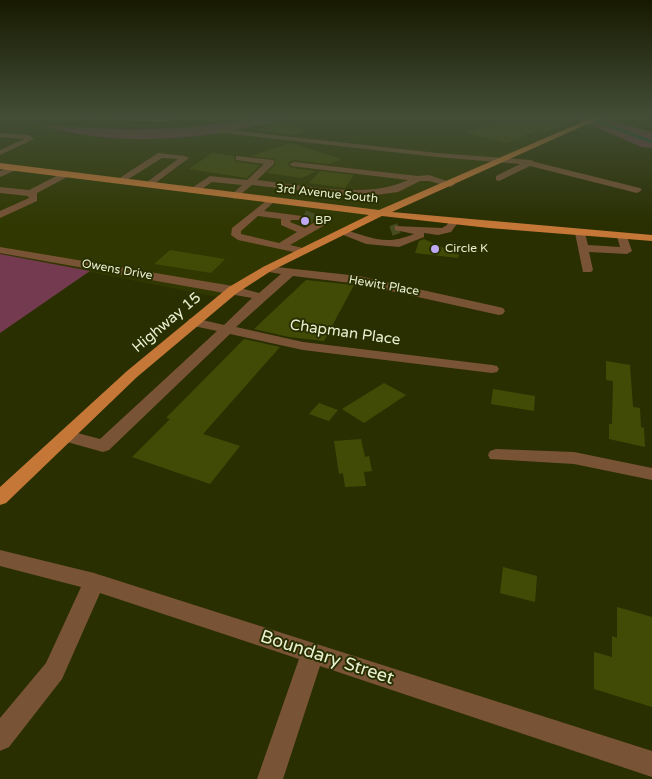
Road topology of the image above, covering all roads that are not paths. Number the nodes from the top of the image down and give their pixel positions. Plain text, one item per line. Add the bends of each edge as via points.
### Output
1 (422, 152) edge
2 (522, 152) joint
3 (239, 158) dead end
4 (536, 158) junction
5 (503, 161) junction
6 (294, 164) dead end
7 (0, 166) edge
8 (13, 168) junction
9 (0, 174) edge
10 (66, 174) junction
11 (418, 178) junction
12 (499, 178) dead end
13 (119, 181) junction
14 (250, 182) junction
15 (357, 183) junction
16 (451, 184) junction
17 (148, 185) junction
18 (0, 190) edge
19 (637, 190) dead end
20 (193, 191) junction
21 (32, 192) junction
22 (234, 196) junction
23 (271, 200) junction
24 (256, 213) junction
25 (383, 213) junction
26 (0, 215) edge
27 (302, 216) tunnel mouth
28 (287, 218) junction
29 (454, 221) junction
30 (318, 223) dead end
31 (402, 231) junction
32 (305, 232) junction
33 (341, 232) junction
34 (580, 233) junction
35 (622, 236) junction
36 (652, 238) edge
37 (384, 242) junction
38 (281, 246) junction
39 (583, 248) junction
40 (0, 250) edge
41 (303, 251) junction
42 (267, 269) junction
43 (587, 270) dead end
44 (290, 272) junction
45 (233, 290) junction
46 (261, 297) junction
47 (499, 310) dead end
48 (194, 322) junction
49 (227, 329) junction
50 (492, 369) dead end
51 (66, 436) junction
52 (496, 455) dead end
53 (652, 474) edge
54 (2, 493) edge
55 (0, 558) edge
56 (94, 582) junction
57 (312, 654) junction
58 (0, 738) edge
59 (652, 764) edge
60 (270, 779) edge

1 - 5 street
2 - 4 street
2 - 5 main road, Highway 15
3 - 14 street via 271,162
4 - 5 street
4 - 12 street
4 - 19 street
5 - 16 main road, Highway 15
6 - 15 street
7 - 8 main road, 3rd Avenue South
8 - 9 street
8 - 10 main road, 3rd Avenue South
10 - 13 main road, 3rd Avenue South
10 - 21 street
11 - 15 street
11 - 15 street via 395,190 360,194
11 - 16 street
13 - 17 main road, 3rd Avenue South
13 - 17 street via 161,155 185,158
14 - 15 street
14 - 20 street via 210,179
14 - 22 street
16 - 25 main road, Highway 15
17 - 20 main road, 3rd Avenue South
18 - 21 street
20 - 22 main road, 3rd Avenue South
21 - 26 street via 34,199
22 - 23 main road, 3rd Avenue South
23 - 24 street
23 - 25 main road, 3rd Avenue South
24 - 28 street
24 - 38 street via 236,230 236,235
25 - 29 main road, 3rd Avenue South
25 - 33 main road, Highway 15
27 - 28 street
28 - 32 street via 285,223
29 - 31 street via 452,228 445,232
29 - 34 main road, 3rd Avenue South
30 - 32 street
31 - 37 street via 380,235
31 - 37 street via 420,235 399,244
32 - 38 street
33 - 37 street via 366,241
33 - 41 main road, Highway 15
34 - 35 main road, 3rd Avenue South
34 - 39 street
35 - 36 main road, 3rd Avenue South
35 - 39 street via 627,251
38 - 41 street
39 - 43 street
40 - 45 street, Owens Drive
41 - 42 main road, Highway 15
42 - 44 street, Hewitt Place
42 - 45 main road, Highway 15
44 - 46 street
44 - 47 street, Hewitt Place via 377,284
45 - 46 street, Owens Drive
45 - 48 main road, Highway 15
46 - 49 street
48 - 49 street, Chapman Place
48 - 51 main road, Highway 15
49 - 50 street, Chapman Place via 303,346
49 - 51 street via 103,446
51 - 54 main road, Highway 15
52 - 53 street via 574,458
55 - 56 street, Boundary Street
56 - 57 street, Boundary Street
56 - 58 street via 54,671
57 - 59 street, Boundary Street
57 - 60 street

